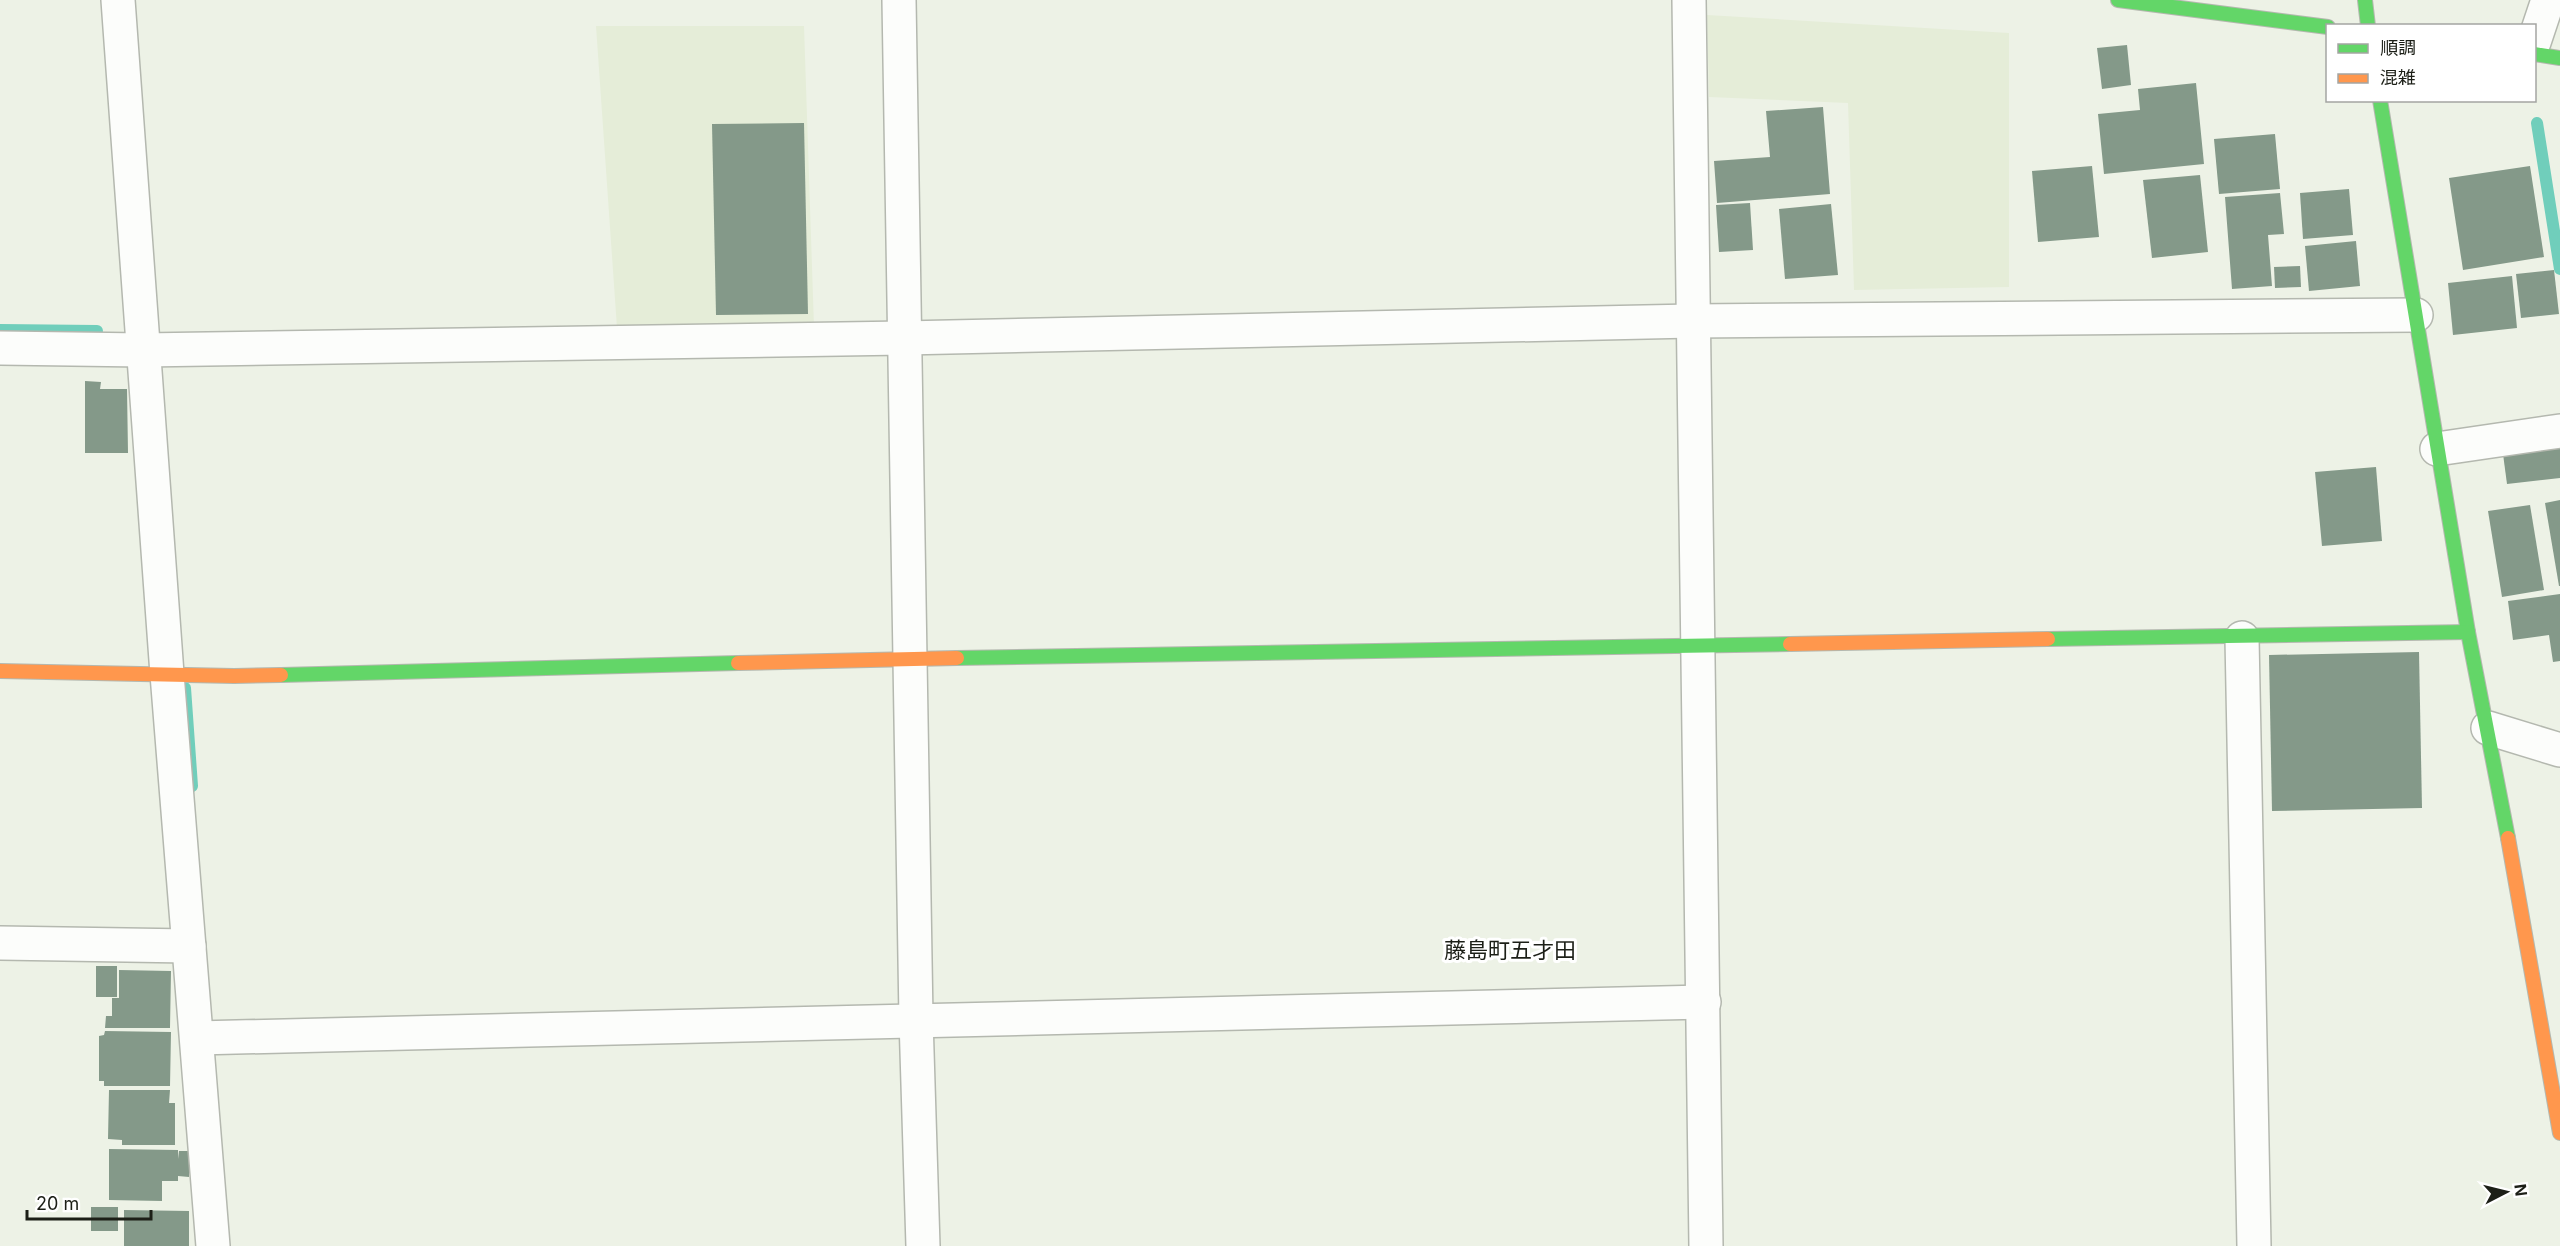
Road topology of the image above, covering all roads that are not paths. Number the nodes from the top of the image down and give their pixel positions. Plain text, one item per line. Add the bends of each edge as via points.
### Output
1 (118, 0) edge
2 (899, 0) edge
3 (1689, 0) edge
4 (2118, 0) edge
5 (2365, 0) edge
6 (2548, 0) edge
7 (2368, 24) edge
8 (2326, 27) edge
9 (2536, 39) edge
10 (2536, 54) edge
11 (2560, 58) edge
12 (2380, 102) edge
13 (2415, 315) junction
14 (1692, 321) junction
15 (904, 338) junction
16 (0, 348) edge
17 (143, 350) junction
18 (2560, 431) edge
19 (2437, 449) junction
20 (2468, 632) junction
21 (2242, 638) junction
22 (1700, 647) junction
23 (910, 659) junction
24 (0, 671) edge
25 (166, 674) junction
26 (2488, 728) junction
27 (2560, 750) edge
28 (0, 942) edge
29 (189, 946) junction
30 (1704, 1002) junction
31 (916, 1019) junction
32 (196, 1038) junction
33 (2560, 1133) edge
34 (213, 1246) edge
35 (923, 1246) edge
36 (1706, 1246) edge
37 (2254, 1246) edge

1 - 17 street
2 - 15 street
3 - 14 street
4 - 8 street
5 - 7 street
6 - 9 street
10 - 11 street
12 - 13 street
13 - 14 street
13 - 19 street
14 - 15 street
14 - 22 street
15 - 17 street
15 - 23 street
16 - 17 street
17 - 25 street
18 - 19 street
19 - 20 street
20 - 21 street
20 - 26 street
21 - 22 street
21 - 37 street
22 - 23 street
22 - 30 street
23 - 25 street via 234,676
23 - 31 street
24 - 25 street
25 - 29 street
26 - 27 street
26 - 33 street
28 - 29 street
29 - 32 street
30 - 31 street
30 - 36 street
31 - 32 street
31 - 35 street
32 - 34 street

